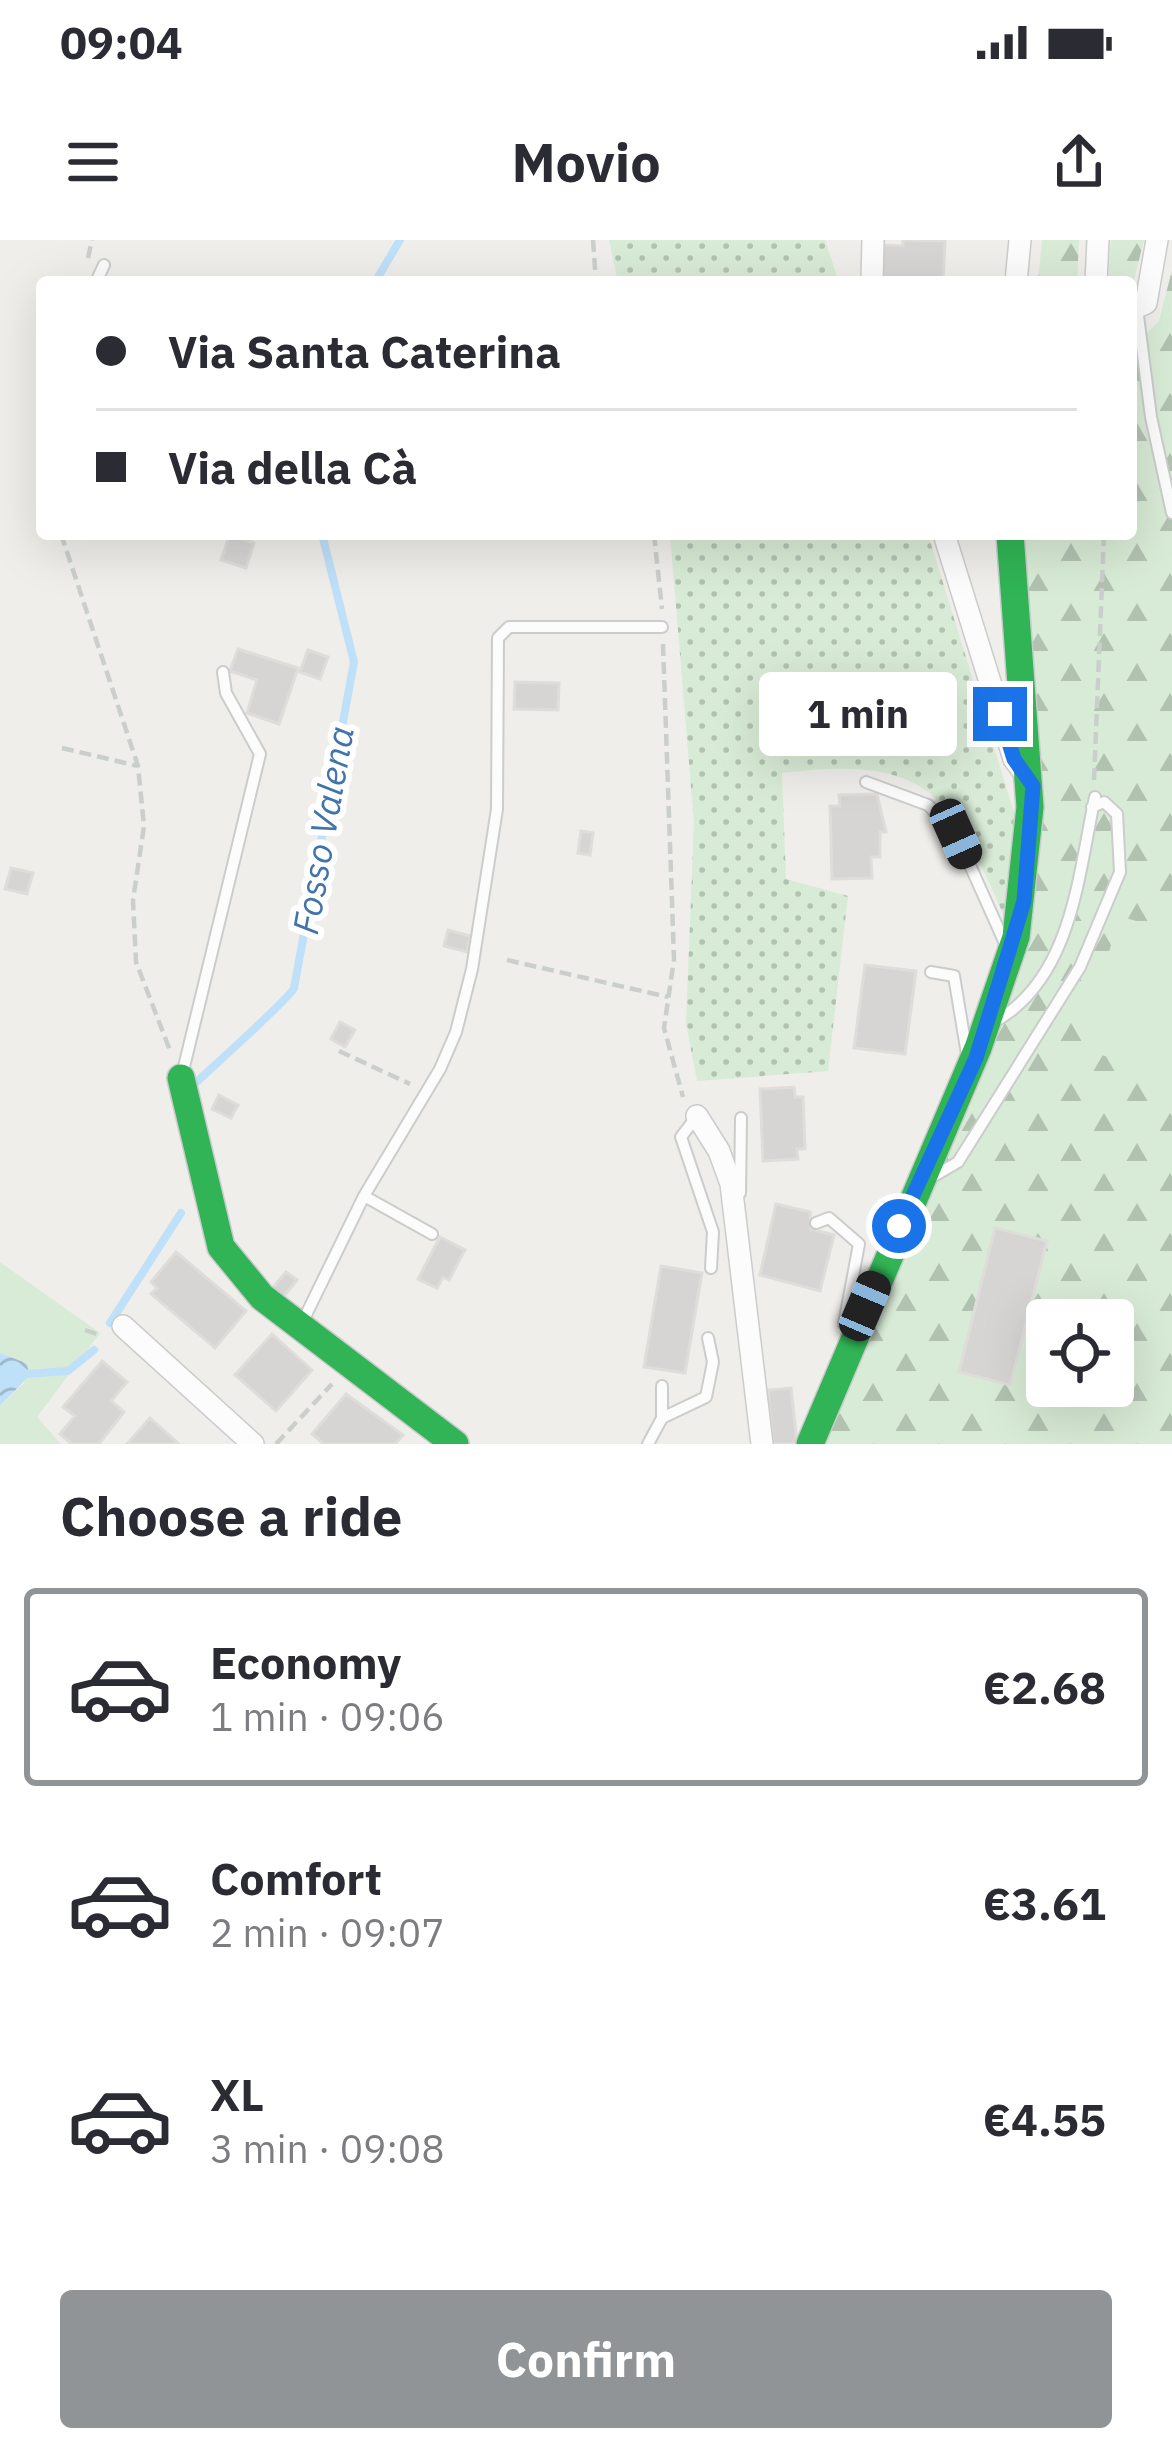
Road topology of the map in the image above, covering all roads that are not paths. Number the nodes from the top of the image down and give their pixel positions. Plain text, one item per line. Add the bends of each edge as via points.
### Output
1 (873, 240) edge
2 (1098, 240) edge
3 (1157, 240) edge
4 (1016, 243) edge
5 (104, 265) dead end
6 (99, 276) edge
7 (872, 276) edge
8 (1016, 276) edge
9 (1096, 276) edge
10 (1137, 308) edge
11 (1137, 328) edge
12 (1172, 513) edge
13 (946, 540) edge
14 (1010, 540) edge
15 (662, 627) road end
16 (223, 672) dead end
17 (866, 782) dead end
18 (1033, 786) junction
19 (1009, 951) junction
20 (931, 972) dead end
21 (985, 1028) junction
22 (976, 1058) junction
23 (175, 1065) joint
24 (697, 1116) joint
25 (741, 1118) dead end
26 (915, 1187) junction
27 (364, 1196) junction
28 (816, 1223) dead end
29 (736, 1232) junction
30 (432, 1234) dead end
31 (711, 1268) dead end
32 (123, 1326) dead end
33 (300, 1326) junction
34 (708, 1338) dead end
35 (849, 1345) junction
36 (662, 1386) dead end
37 (662, 1418) junction
38 (254, 1444) edge
39 (455, 1444) edge
40 (648, 1444) edge
41 (762, 1444) edge
42 (810, 1444) edge

1 - 7 street
2 - 9 street
3 - 10 street via 1146,303
4 - 8 street
5 - 6 lane
11 - 12 lane
13 - 18 street via 1014,759
14 - 18 street
15 - 27 lane via 509,627 498,638 497,809 472,969 455,1032
16 - 23 lane via 260,754
17 - 19 lane via 928,805 956,834
18 - 19 street via 1024,901
19 - 21 street
20 - 22 lane via 954,976 966,1053
21 - 22 street
21 - 26 lane via 1027,1004 1063,941 1094,802 1104,802 1117,814 1120,872 1080,967 958,1162
22 - 26 street
23 - 33 street via 221,1247 262,1297
24 - 29 street via 731,1184
24 - 31 lane via 681,1137 712,1232
25 - 29 lane
26 - 35 street
27 - 30 lane
27 - 33 lane
28 - 35 lane via 829,1218 859,1244 844,1323
29 - 41 street
32 - 38 street
33 - 39 street
34 - 37 lane via 706,1397
35 - 42 street
36 - 37 lane
37 - 40 lane

